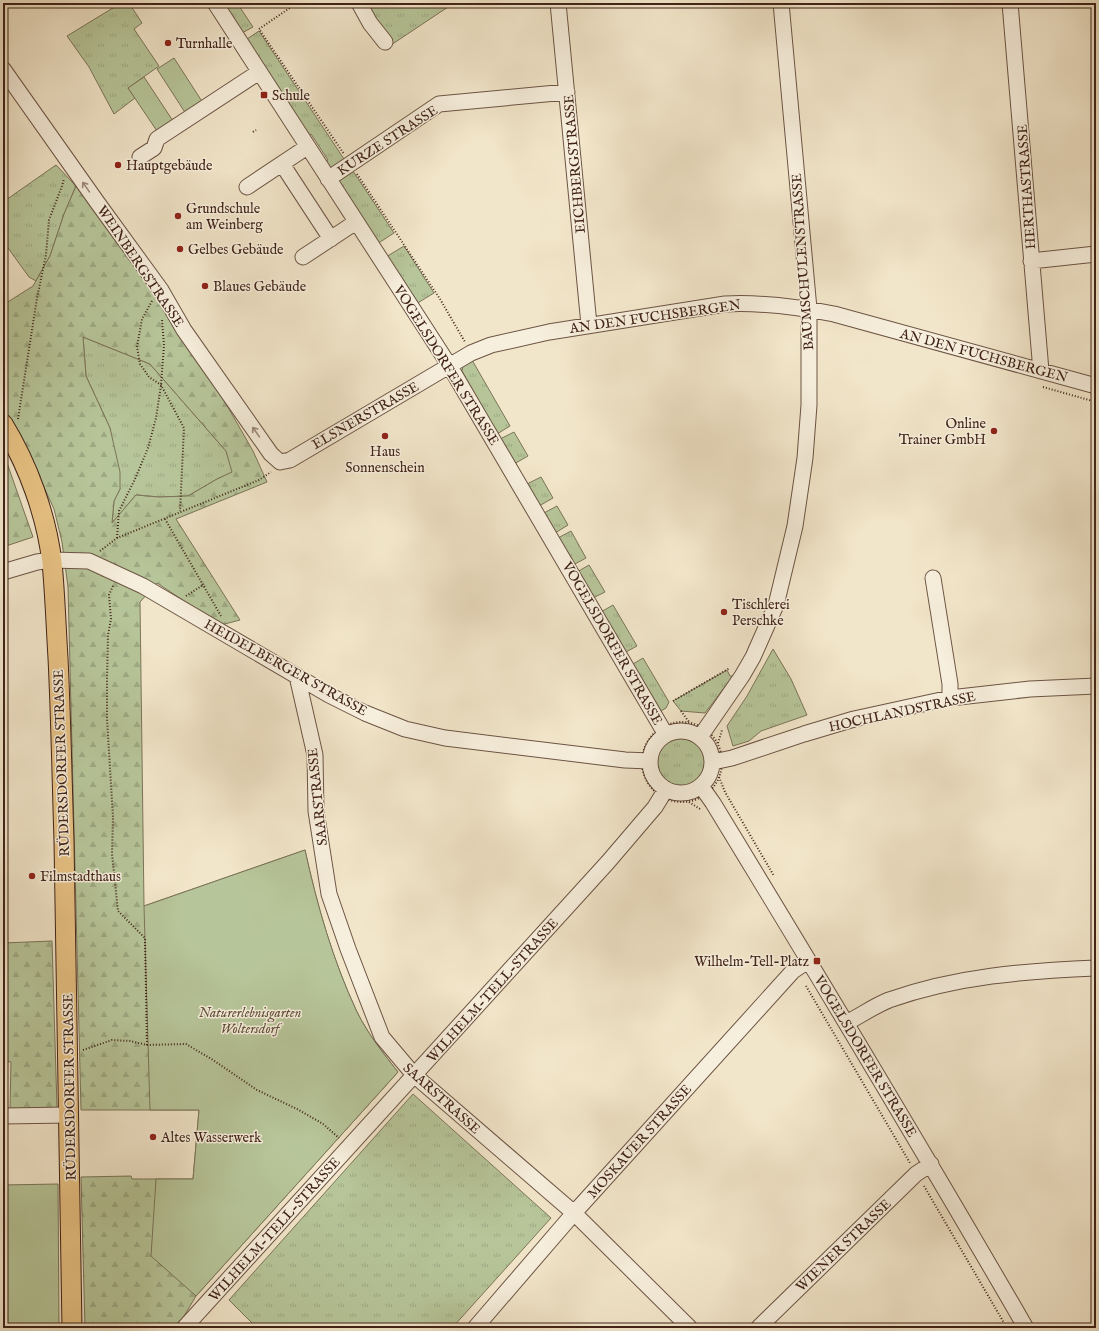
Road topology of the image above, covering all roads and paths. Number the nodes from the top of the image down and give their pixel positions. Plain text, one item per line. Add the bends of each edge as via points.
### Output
1 (215, 3) edge
2 (297, 3) edge
3 (359, 3) edge
4 (558, 3) edge
5 (781, 3) edge
6 (1010, 3) edge
7 (385, 42) dead end
8 (3, 69) edge
9 (259, 72) junction
10 (567, 92) junction
11 (256, 130) dead end
12 (253, 132) dead end
13 (307, 147) junction
14 (140, 157) dead end
15 (67, 160) junction
16 (282, 164) junction
17 (350, 164) junction
18 (328, 179) junction
19 (247, 187) dead end
20 (356, 222) junction
21 (331, 239) junction
22 (1096, 254) edge
23 (303, 257) dead end
24 (1031, 260) junction
25 (161, 290) junction
26 (809, 309) junction
27 (161, 316) dead end
28 (589, 325) junction
29 (471, 353) junction
30 (450, 365) junction
31 (1042, 371) junction
32 (161, 384) junction
33 (1096, 386) edge
34 (7, 430) edge
35 (280, 462) junction
36 (180, 512) junction
37 (165, 518) junction
38 (117, 538) junction
39 (51, 560) junction
40 (89, 561) junction
41 (3, 572) edge
42 (118, 574) junction
43 (933, 578) dead end
44 (203, 585) junction
45 (173, 604) junction
46 (223, 619) dead end
47 (733, 666) dead end
48 (297, 676) junction
49 (1096, 686) edge
50 (950, 698) junction
51 (673, 701) dead end
52 (680, 711) dead end
53 (689, 722) junction
54 (723, 728) dead end
55 (664, 731) junction
56 (703, 733) junction
57 (718, 742) junction
58 (646, 761) junction
59 (717, 762) junction
60 (719, 777) junction
61 (723, 788) dead end
62 (704, 790) junction
63 (664, 793) junction
64 (688, 802) junction
65 (702, 811) dead end
66 (802, 964) junction
67 (1096, 968) edge
68 (846, 1023) junction
69 (147, 1045) junction
70 (68, 1055) junction
71 (415, 1075) junction
72 (69, 1115) junction
73 (3, 1116) edge
74 (343, 1142) dead end
75 (931, 1164) junction
76 (916, 1174) junction
77 (574, 1213) junction
78 (72, 1328) edge
79 (184, 1328) edge
80 (476, 1328) edge
81 (690, 1328) edge
82 (758, 1328) edge
83 (1007, 1328) edge
84 (1026, 1328) edge

1 - 9 street, VOGELSDORFER STRASSE
2 - 17 path via 259,29
3 - 7 street
4 - 10 street, EICHBERGSTRASSE
5 - 26 street, BAUMSCHULENSTRASSE
6 - 24 street, HERTHASTRASSE
8 - 15 street, WEINBERGSTRASSE
9 - 13 street, VOGELSDORFER STRASSE
9 - 14 street via 157,139 154,148
10 - 17 street, KURZE STRASSE via 439,104
10 - 28 street, EICHBERGSTRASSE
11 - 12 path
13 - 16 street
13 - 18 street, VOGELSDORFER STRASSE
25 -> 15 street, WEINBERGSTRASSE
15 - 34 path via 62,186 49,220 46,255 17,424
16 - 19 street
16 - 21 street
17 - 18 street, KURZE STRASSE
17 - 29 path via 440,299
18 - 20 street, VOGELSDORFER STRASSE
20 - 21 street
20 - 30 street, VOGELSDORFER STRASSE
21 - 23 street
22 - 24 street
24 - 31 street, HERTHASTRASSE
25 - 32 path via 142,319 137,347 140,364 149,377
35 -> 25 street, WEINBERGSTRASSE via 271,454 184,330
26 - 28 street, AN DEN FUCHSBERGEN via 748,303 725,304
26 - 31 street, AN DEN FUCHSBERGEN
26 - 56 street, BAUMSCHULENSTRASSE via 809,405 805,458 785,572 776,605 753,657
27 - 32 path via 164,345
28 - 29 street, AN DEN FUCHSBERGEN via 491,345
29 - 30 street, AN DEN FUCHSBERGEN
30 - 35 street, ELSNERSTRASSE via 290,460
30 - 55 street, VOGELSDORFER STRASSE
31 - 33 street, AN DEN FUCHSBERGEN
32 - 36 path via 184,428
32 - 38 path via 148,448 136,479 119,511
34 - 39 main road, RÜDERSDORFER STRASSE via 33,486
35 - 36 path via 274,470 259,480
36 - 37 path
37 - 38 path
37 - 44 path
38 - 40 path
39 - 40 street, HEIDELBERGER STRASSE
39 - 41 street, HEIDELBERGER STRASSE
39 - 70 main road, RÜDERSDORFER STRASSE via 60,686
40 - 42 street, HEIDELBERGER STRASSE
42 - 45 street, HEIDELBERGER STRASSE
42 - 69 path via 109,595 107,679 113,817 112,854 118,911 145,938
43 - 50 street
44 - 45 path
44 - 46 path
45 - 48 street, HEIDELBERGER STRASSE
47 - 51 path
48 - 58 street, HEIDELBERGER STRASSE via 365,713 405,729 446,738
48 - 71 street, SAARSTRASSE via 315,755 316,811 329,894 382,1037
49 - 50 street, HOCHLANDSTRASSE via 1030,689
50 - 59 street, HOCHLANDSTRASSE via 854,719
52 - 53 path
53 - 55 path via 679,721
53 - 56 path via 697,724
54 - 57 path
55 - 56 street
55 - 58 street
55 - 58 path via 654,732 646,743
56 - 57 path
56 - 59 street
57 - 59 path via 722,754
58 - 63 street
58 - 63 path via 644,775 648,784 654,791
59 - 60 path
59 - 62 street
60 - 61 path
60 - 62 path via 711,790
62 - 63 street
62 - 64 path via 698,799
62 - 66 street, VOGELSDORFER STRASSE
63 - 64 path via 675,802
63 - 71 street, WILHELM-TELL-STRASSE via 608,862
64 - 65 path
66 - 68 street, VOGELSDORFER STRASSE
66 - 76 path
66 - 77 street, MOSKAUER STRASSE
67 - 68 street via 1038,970 939,985 888,1001
68 - 75 street, VOGELSDORFER STRASSE
69 - 70 path via 112,1040
69 - 74 path via 186,1044 257,1090 323,1124
70 - 72 main road, RÜDERSDORFER STRASSE
71 - 77 street, SAARSTRASSE
71 - 79 street, WILHELM-TELL-STRASSE
72 - 73 street
72 - 78 main road, RÜDERSDORFER STRASSE
75 - 76 street, WIENER STRASSE
75 - 84 street, VOGELSDORFER STRASSE
76 - 82 street, WIENER STRASSE
76 - 83 path
77 - 80 street, MOSKAUER STRASSE
77 - 81 street, SAARSTRASSE

